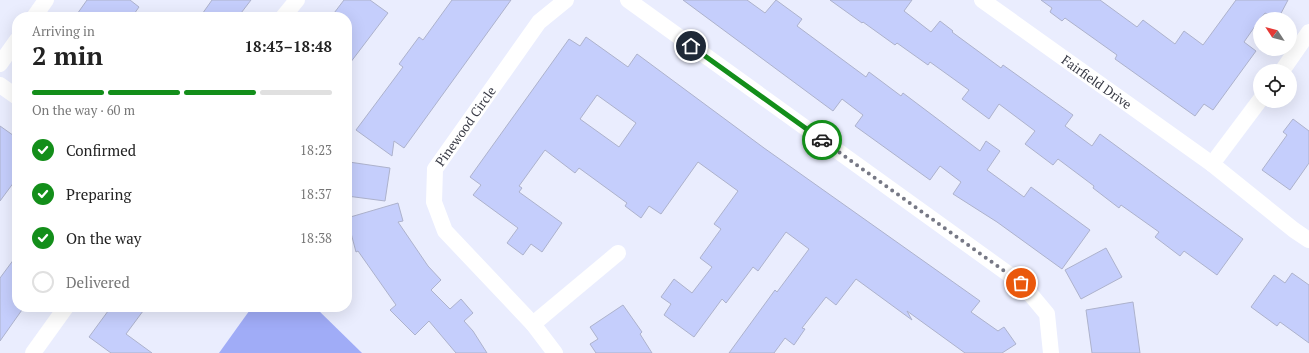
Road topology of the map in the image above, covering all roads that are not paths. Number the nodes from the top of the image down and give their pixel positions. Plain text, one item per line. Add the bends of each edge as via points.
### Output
1 (46, 0) edge
2 (297, 0) edge
3 (566, 0) edge
4 (628, 0) edge
5 (982, 0) edge
6 (38, 12) edge
7 (287, 12) edge
8 (1309, 32) edge
9 (12, 47) edge
10 (0, 64) edge
11 (1287, 64) edge
12 (0, 85) edge
13 (12, 93) edge
14 (1254, 108) edge
15 (1212, 164) junction
16 (1309, 240) edge
17 (618, 253) dead end
18 (62, 312) edge
19 (533, 324) junction
20 (33, 353) edge
21 (555, 353) edge
22 (1050, 353) edge

1 - 6 street
2 - 7 street
3 - 19 street, Pinewood Circle via 539,22 435,169 434,202 444,231
4 - 22 street via 1021,283 1047,314
5 - 15 street, Fairfield Drive
8 - 11 street
9 - 10 street
12 - 13 street
14 - 15 street
15 - 16 street, Fairfield Drive
17 - 19 street
18 - 20 street
19 - 21 street, Pinewood Circle

